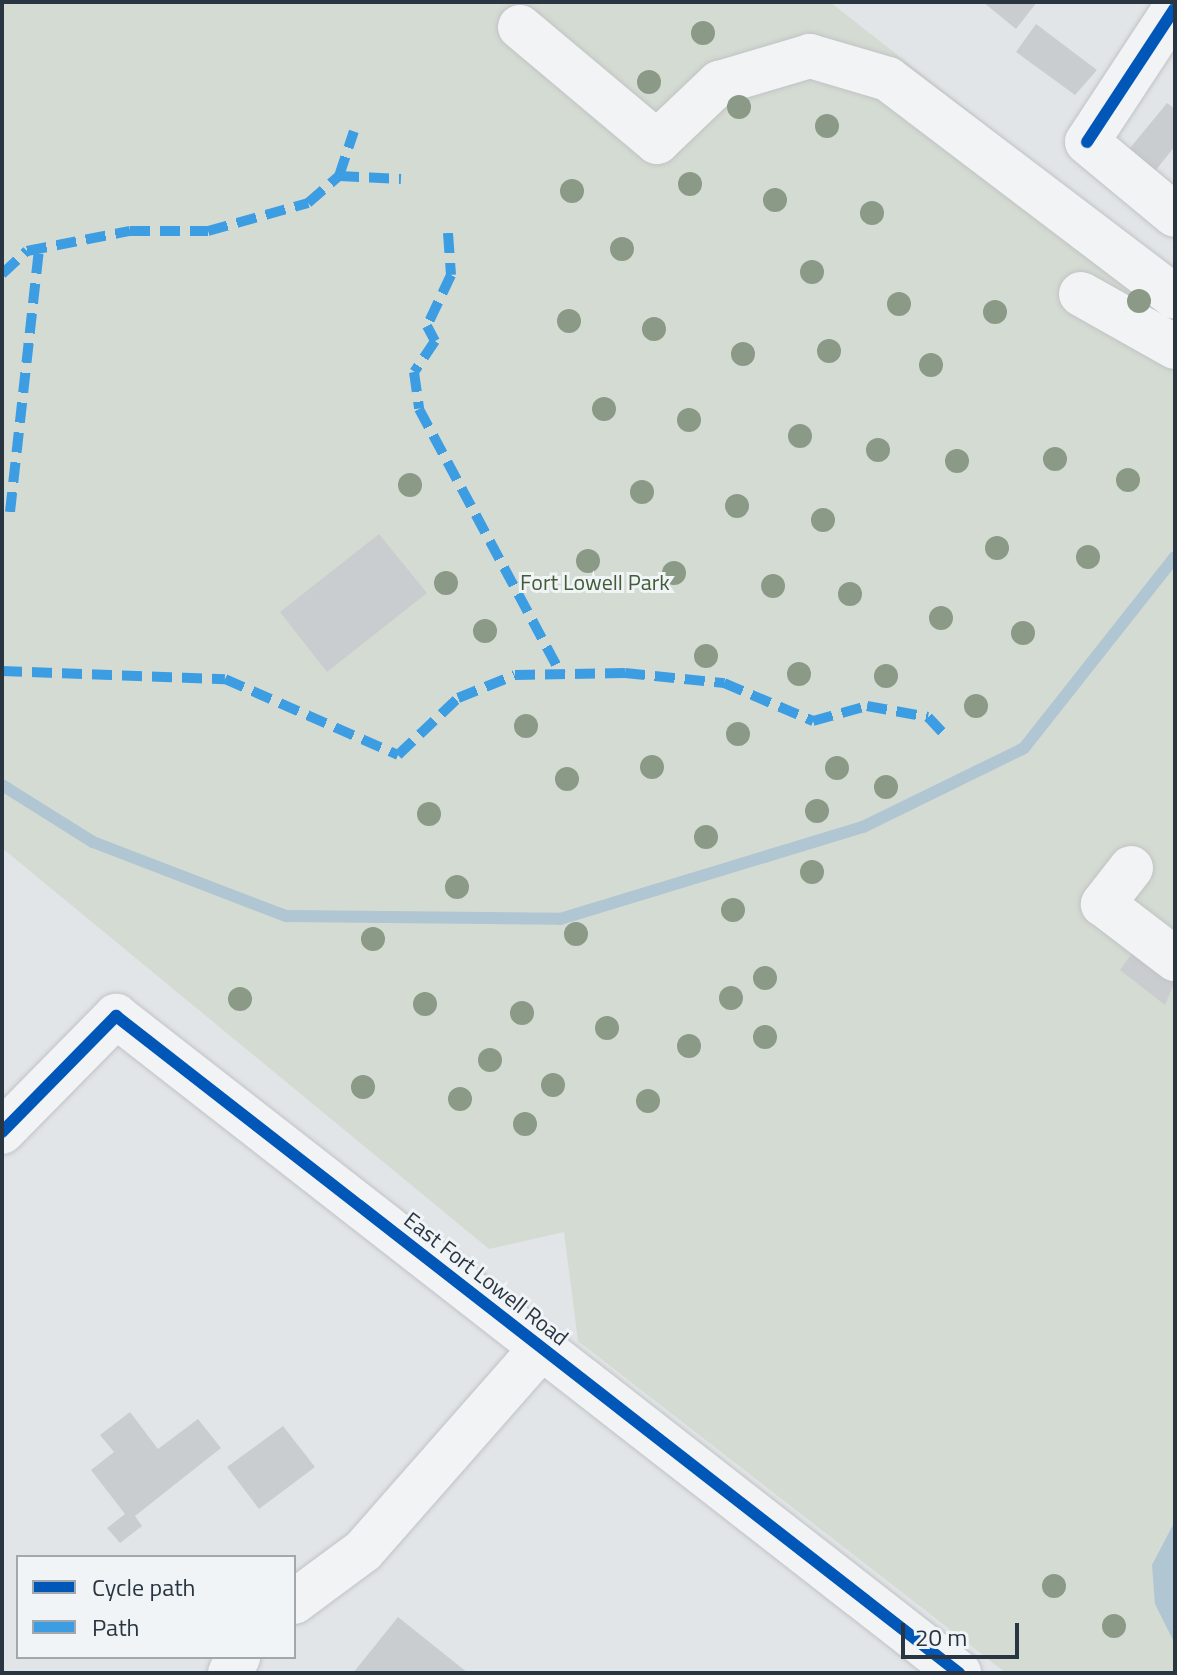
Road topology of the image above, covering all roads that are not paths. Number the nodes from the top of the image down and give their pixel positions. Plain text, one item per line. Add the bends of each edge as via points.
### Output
1 (1175, 8) edge
2 (520, 27) dead end
3 (1175, 215) edge
4 (1081, 294) dead end
5 (1175, 297) edge
6 (1175, 347) edge
7 (1131, 868) dead end
8 (1175, 959) edge
9 (2, 1132) edge
10 (542, 1347) junction
11 (296, 1601) edge
12 (959, 1673) edge

1 - 3 street via 1087,142
2 - 5 street via 657,142 719,83 810,56 888,79
4 - 6 street
7 - 8 street via 1103,904
9 - 10 street, East Fort Lowell Road via 116,1016
10 - 11 street via 363,1551
10 - 12 street, East Fort Lowell Road

